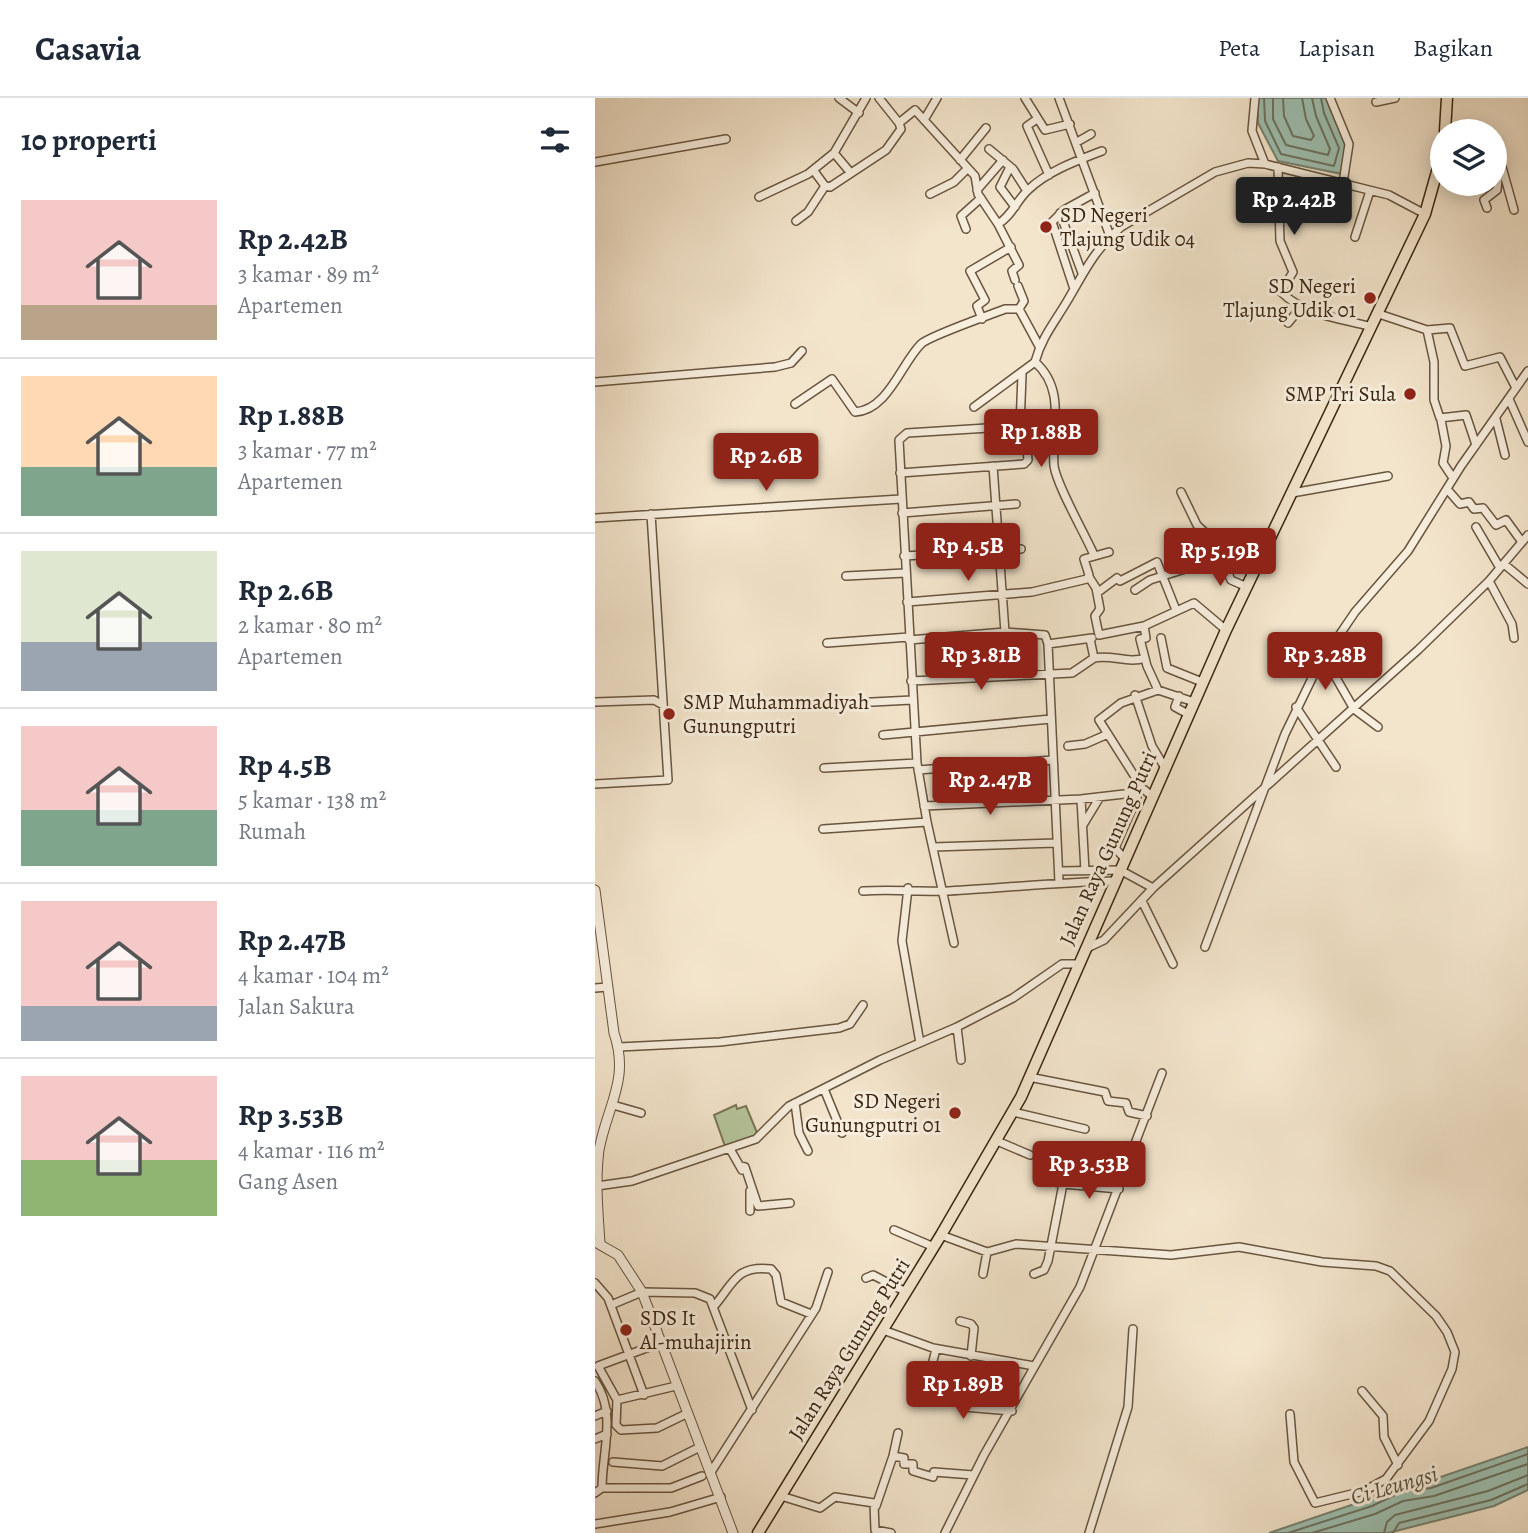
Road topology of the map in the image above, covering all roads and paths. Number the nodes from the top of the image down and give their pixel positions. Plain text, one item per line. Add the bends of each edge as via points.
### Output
1 (839, 98) edge
2 (866, 98) edge
3 (879, 98) edge
4 (937, 98) edge
5 (1025, 98) edge
6 (1059, 98) edge
7 (1255, 98) edge
8 (1330, 98) edge
9 (1395, 98) edge
10 (1447, 98) edge
11 (1376, 102) dead end
12 (859, 113) junction
13 (1037, 119) junction
14 (1446, 119) edge
15 (924, 120) junction
16 (899, 123) junction
17 (1070, 124) junction
18 (986, 128) dead end
19 (1091, 134) dead end
20 (726, 139) dead end
21 (1077, 142) junction
22 (989, 149) dead end
23 (1103, 151) dead end
24 (834, 153) junction
25 (1083, 158) junction
26 (960, 160) junction
27 (1003, 160) junction
28 (595, 162) edge
29 (1265, 164) junction
30 (1010, 167) junction
31 (1278, 167) junction
32 (967, 169) junction
33 (814, 171) junction
34 (850, 172) junction
35 (1049, 175) junction
36 (1343, 183) junction
37 (825, 186) junction
38 (1507, 186) edge
39 (1027, 191) junction
40 (1370, 191) junction
41 (1095, 193) junction
42 (930, 194) dead end
43 (979, 194) junction
44 (1430, 196) edge
45 (1490, 196) edge
46 (759, 197) dead end
47 (1015, 207) junction
48 (1487, 208) dead end
49 (1514, 210) dead end
50 (1060, 213) junction
51 (1425, 214) junction
52 (796, 220) dead end
53 (998, 224) junction
54 (966, 229) dead end
55 (1110, 236) junction
56 (1355, 237) dead end
57 (1011, 247) junction
58 (1082, 273) junction
59 (1074, 289) junction
60 (1302, 306) junction
61 (1019, 309) junction
62 (1379, 314) junction
63 (982, 319) junction
64 (1288, 323) dead end
65 (1373, 327) junction
66 (1427, 330) junction
67 (1039, 346) junction
68 (802, 351) dead end
69 (1035, 362) junction
70 (1528, 371) edge
71 (1022, 375) junction
72 (595, 382) edge
73 (1516, 388) junction
74 (1509, 399) junction
75 (795, 404) dead end
76 (974, 407) dead end
77 (1496, 419) junction
78 (1440, 420) junction
79 (1020, 426) junction
80 (1528, 442) edge
81 (1476, 445) junction
82 (1505, 455) dead end
83 (993, 466) junction
84 (900, 473) junction
85 (1388, 476) dead end
86 (1453, 478) junction
87 (1447, 489) junction
88 (1181, 492) dead end
89 (1292, 493) junction
90 (901, 499) junction
91 (1016, 504) dead end
92 (998, 505) junction
93 (902, 513) junction
94 (651, 514) junction
95 (595, 518) edge
96 (1476, 527) dead end
97 (1528, 535) edge
98 (1522, 542) junction
99 (1021, 549) dead end
100 (1000, 550) junction
101 (1109, 552) dead end
102 (1094, 555) junction
103 (904, 556) junction
104 (1220, 558) junction
105 (1502, 566) junction
106 (905, 573) junction
107 (1163, 575) junction
108 (846, 576) dead end
109 (1089, 577) junction
110 (1489, 581) junction
111 (1528, 584) edge
112 (1247, 587) junction
113 (1135, 590) dead end
114 (1097, 593) junction
115 (1002, 595) junction
116 (907, 602) junction
117 (1176, 610) junction
118 (1144, 626) junction
119 (1226, 630) junction
120 (1005, 632) junction
121 (1099, 635) junction
122 (909, 638) junction
123 (1161, 638) dead end
124 (1514, 638) dead end
125 (1090, 639) junction
126 (827, 643) dead end
127 (1048, 644) junction
128 (1324, 657) junction
129 (1094, 658) junction
130 (1145, 658) junction
131 (1049, 674) junction
132 (911, 681) junction
133 (1202, 682) junction
134 (1158, 690) junction
135 (1135, 695) junction
136 (1179, 696) junction
137 (912, 700) junction
138 (595, 702) edge
139 (1194, 702) junction
140 (853, 704) dead end
141 (663, 705) junction
142 (1296, 707) junction
143 (1354, 709) junction
144 (1188, 714) junction
145 (1051, 719) junction
146 (1378, 727) dead end
147 (915, 730) junction
148 (1108, 734) junction
149 (883, 735) dead end
150 (1317, 742) junction
151 (1068, 746) dead end
152 (1053, 760) junction
153 (918, 767) junction
154 (1336, 767) dead end
155 (824, 768) dead end
156 (1165, 768) junction
157 (1270, 780) junction
158 (595, 784) edge
159 (1100, 797) junction
160 (1055, 799) junction
161 (1081, 799) junction
162 (1136, 800) junction
163 (1150, 802) junction
164 (924, 806) junction
165 (927, 822) junction
166 (1083, 825) junction
167 (823, 829) dead end
168 (1056, 842) junction
169 (933, 847) junction
170 (1124, 858) junction
171 (1060, 872) junction
172 (1085, 872) junction
173 (1117, 876) junction
174 (1059, 881) junction
175 (908, 888) junction
176 (1153, 888) junction
177 (595, 890) edge
178 (863, 891) dead end
179 (944, 891) junction
180 (1142, 901) junction
181 (954, 943) dead end
182 (1205, 947) dead end
183 (1086, 948) junction
184 (1077, 964) junction
185 (1173, 964) dead end
186 (608, 987) junction
187 (595, 988) edge
188 (863, 1005) dead end
189 (957, 1027) junction
190 (920, 1043) junction
191 (618, 1047) junction
192 (961, 1060) dead end
193 (1162, 1073) dead end
194 (1030, 1077) junction
195 (824, 1089) junction
196 (795, 1103) junction
197 (613, 1105) junction
198 (1013, 1112) junction
199 (641, 1114) dead end
200 (1147, 1116) junction
201 (1085, 1129) dead end
202 (842, 1133) dead end
203 (997, 1141) junction
204 (730, 1149) junction
205 (808, 1151) dead end
206 (1030, 1155) dead end
207 (740, 1166) junction
208 (1039, 1178) dead end
209 (1063, 1184) junction
210 (597, 1186) junction
211 (1119, 1189) junction
212 (790, 1203) dead end
213 (750, 1211) dead end
214 (894, 1230) dead end
215 (941, 1235) junction
216 (597, 1243) edge
217 (1051, 1245) junction
218 (934, 1247) junction
219 (1093, 1249) junction
220 (987, 1252) junction
221 (828, 1272) dead end
222 (983, 1274) dead end
223 (1034, 1275) dead end
224 (866, 1278) dead end
225 (595, 1283) edge
226 (642, 1292) junction
227 (906, 1293) junction
228 (611, 1305) junction
229 (715, 1305) junction
230 (811, 1314) junction
231 (960, 1321) dead end
232 (1133, 1329) dead end
233 (883, 1330) junction
234 (660, 1343) junction
235 (936, 1349) junction
236 (629, 1354) junction
237 (971, 1356) junction
238 (596, 1363) edge
239 (1034, 1366) junction
240 (931, 1369) dead end
241 (931, 1381) dead end
242 (595, 1382) edge
243 (676, 1386) junction
244 (1362, 1391) dead end
245 (644, 1395) junction
246 (617, 1400) junction
247 (607, 1410) junction
248 (752, 1410) junction
249 (1012, 1411) junction
250 (687, 1414) junction
251 (1290, 1414) dead end
252 (595, 1416) edge
253 (607, 1433) junction
254 (898, 1433) dead end
255 (595, 1439) edge
256 (700, 1447) junction
257 (893, 1456) junction
258 (613, 1462) dead end
259 (598, 1464) edge
260 (1398, 1465) junction
261 (706, 1474) junction
262 (973, 1475) junction
263 (598, 1491) edge
264 (782, 1496) junction
265 (720, 1497) junction
266 (876, 1506) junction
267 (595, 1524) edge
268 (733, 1533) edge
269 (758, 1533) edge
270 (891, 1533) edge
271 (945, 1533) edge
272 (1089, 1533) edge

1 - 12 street
2 - 12 street
3 - 16 street
4 - 15 street
5 - 13 street
6 - 17 street
7 - 29 street via 1252,131
8 - 36 street via 1349,144
9 - 11 street
10 - 14 main road
12 - 24 street
13 - 17 street via 1048,131
13 - 35 street via 1027,126
15 - 16 street via 912,110
15 - 26 street
16 - 34 street via 901,129 885,150
17 - 21 street
18 - 26 street
19 - 21 street
20 - 28 street
21 - 25 street
22 - 27 street
23 - 25 street
24 - 33 street
24 - 34 street
25 - 35 street
25 - 41 street
26 - 32 street
27 - 30 street
27 - 43 street
29 - 31 street
29 - 55 street via 1248,163 1215,172
30 - 39 street
30 - 47 street via 1000,187
31 - 36 street
31 - 60 street via 1280,241 1293,272 1281,292
32 - 42 street
32 - 43 street via 975,176
33 - 37 street
33 - 46 street
34 - 37 street
35 - 39 street
36 - 40 street
37 - 52 street via 809,212
38 - 49 street
39 - 47 street
40 - 51 street via 1389,195
40 - 56 street
41 - 50 street
41 - 55 street
43 - 53 street
43 - 54 street via 961,216
44 - 51 main road, Jalan Raya Gunung Putri
45 - 48 street via 1484,200
47 - 53 street
50 - 58 street
50 - 59 street via 1052,219 1052,226
51 - 62 main road, Jalan Raya Gunung Putri
53 - 57 street
55 - 58 street
57 - 61 street via 1019,265 1011,271 1024,301
57 - 63 street via 971,270 985,301 977,306
58 - 59 street
59 - 67 street
60 - 64 street
60 - 65 street via 1329,318
61 - 63 street via 1005,309
61 - 67 street
62 - 65 main road, Jalan Raya Gunung Putri
62 - 66 street
63 - 75 street via 920,345 883,396 865,410 855,412 832,379
65 - 89 main road, Jalan Raya Gunung Putri
66 - 73 street via 1450,328 1465,366 1500,357
66 - 78 street
67 - 69 street
68 - 72 street via 791,363 775,367
69 - 71 street
69 - 102 street via 1047,375 1055,401 1055,467
70 - 73 street
71 - 76 street
71 - 79 street
73 - 74 street
74 - 77 street
74 - 80 street
77 - 81 street
77 - 82 street
78 - 81 street via 1466,415
78 - 86 street via 1446,446 1443,463
79 - 83 street via 1025,430 1028,460
79 - 84 street via 903,434 899,440
81 - 86 street
83 - 84 street
83 - 92 street
84 - 90 street
85 - 89 street
86 - 87 street
87 - 98 street via 1460,504 1469,502 1474,509 1483,508 1496,525 1506,520
87 - 128 street via 1408,551
88 - 104 street
89 - 112 main road, Jalan Raya Gunung Putri
90 - 93 street
90 - 94 street
91 - 92 street
92 - 93 street
92 - 100 street
93 - 103 street
94 - 95 street
94 - 141 street
96 - 105 street
97 - 98 street
98 - 105 street
99 - 100 street
100 - 103 street
100 - 115 street
101 - 102 street
102 - 109 street via 1083,561
103 - 106 street
104 - 107 street
104 - 112 street via 1234,584
105 - 110 street
105 - 111 street
106 - 108 street
106 - 116 street
107 - 113 street
107 - 114 street via 1157,562 1120,581 1118,578
107 - 117 street
109 - 114 street
109 - 115 street
110 - 124 street via 1512,624
110 - 143 street
112 - 119 main road, Jalan Raya Gunung Putri
114 - 121 street
115 - 116 street
115 - 120 street
116 - 122 street
117 - 118 street
117 - 119 street via 1194,603
118 - 121 street
118 - 130 street via 1146,638 1140,639
119 - 133 main road, Jalan Raya Gunung Putri
120 - 122 street
120 - 127 street via 1040,632
121 - 125 street
122 - 126 street
122 - 132 street
123 - 133 street via 1167,668
125 - 127 street
125 - 129 street
127 - 131 street
128 - 142 street
128 - 143 street
129 - 130 street
129 - 131 street via 1072,673
130 - 134 street
131 - 132 street
131 - 145 street
132 - 137 street
133 - 139 main road, Jalan Raya Gunung Putri
134 - 135 street
134 - 136 street
135 - 148 street via 1100,718
135 - 156 street via 1154,752
136 - 139 street
136 - 144 street via 1175,707
137 - 140 street
137 - 147 street
138 - 141 street via 654,700
139 - 144 main road, Jalan Raya Gunung Putri
141 - 158 street via 667,780
142 - 150 street
142 - 157 street
143 - 146 street
143 - 150 street
144 - 156 main road, Jalan Raya Gunung Putri
145 - 147 street
145 - 152 street
147 - 149 street
147 - 153 street
148 - 151 street
148 - 163 street
150 - 154 street
150 - 157 street
152 - 153 street
152 - 160 street
153 - 155 street
153 - 164 street
156 - 163 main road, Jalan Raya Gunung Putri
157 - 176 street
157 - 182 street
159 - 161 street
159 - 162 street via 1129,793
159 - 166 street
160 - 161 street
160 - 164 street
160 - 168 street
161 - 166 street
162 - 163 street
162 - 170 street via 1115,848
163 - 170 main road, Jalan Raya Gunung Putri
164 - 165 street
165 - 167 street
165 - 169 street
166 - 172 street
168 - 169 street
168 - 171 street
169 - 179 street
170 - 173 main road, Jalan Raya Gunung Putri
171 - 172 street
171 - 174 street
172 - 173 street
173 - 174 street
173 - 176 street
173 - 183 main road, Jalan Raya Gunung Putri
174 - 179 street
175 - 178 street
175 - 179 street
175 - 190 street via 902,941
176 - 180 street
177 - 186 street
179 - 181 street
180 - 183 street via 1104,940
180 - 185 street
183 - 184 main road, Jalan Raya Gunung Putri
184 - 189 street via 1062,964 1013,998
184 - 194 main road, Jalan Raya Gunung Putri
186 - 187 street
186 - 191 street
188 - 191 street via 850,1024 839,1028 720,1042
189 - 190 street
189 - 192 street
190 - 195 street
191 - 197 street via 621,1065
193 - 200 street
194 - 198 main road, Jalan Raya Gunung Putri
194 - 200 street via 1105,1092 1108,1101 1126,1103 1129,1112
195 - 196 street
195 - 202 street
196 - 204 street via 778,1113 756,1139
196 - 205 street via 799,1133
197 - 199 street
197 - 210 street via 599,1150
198 - 201 street
198 - 203 main road, Jalan Raya Gunung Putri
200 - 211 street
203 - 206 street
203 - 215 main road, Jalan Raya Gunung Putri
204 - 207 street
204 - 210 street via 632,1181
207 - 212 street via 745,1167 758,1206
207 - 213 street via 750,1192
208 - 209 street
209 - 211 street
209 - 217 street
210 - 216 street
211 - 219 street
214 - 218 street
215 - 218 main road, Jalan Raya Gunung Putri
215 - 220 street
216 - 226 street via 625,1263
217 - 219 street
217 - 220 street via 1016,1244
217 - 223 street via 1045,1269
218 - 227 main road, Jalan Raya Gunung Putri
219 - 239 street via 1072,1301
219 - 260 street via 1171,1255 1238,1247 1390,1271 1436,1316 1455,1352 1434,1412
220 - 222 street
221 - 230 street
224 - 227 street via 873,1275
225 - 228 street
226 - 228 street
226 - 229 street via 703,1294
226 - 234 street
227 - 233 main road, Jalan Raya Gunung Putri
228 - 236 street
229 - 230 street via 752,1267 771,1269 781,1302
229 - 248 street
230 - 248 street
231 - 237 street via 974,1328
232 - 272 street via 1128,1407
233 - 235 street
233 - 264 main road, Jalan Raya Gunung Putri
234 - 236 street
234 - 243 street
235 - 237 street
235 - 240 street
236 - 238 street
236 - 245 street
237 - 239 street
238 - 246 street
239 - 249 street
241 - 249 street via 964,1407
242 - 247 street
243 - 245 street
243 - 250 street
244 - 260 street via 1383,1416 1384,1437
245 - 246 street
246 - 250 street via 616,1425 621,1430 657,1428
247 - 252 street
247 - 253 street
248 - 261 street
249 - 262 street
250 - 256 street
251 - 260 street via 1294,1462 1315,1503 1364,1491 1386,1479
253 - 255 street
253 - 259 street
254 - 257 street
256 - 258 street via 662,1466
256 - 261 street
257 - 262 street via 913,1464 913,1471 919,1474
257 - 266 street
259 - 263 street
261 - 263 street via 671,1488
261 - 265 street
262 - 271 street
264 - 266 street via 820,1508 835,1497
264 - 269 main road, Jalan Raya Gunung Putri
265 - 267 street via 670,1512
265 - 268 street
266 - 270 street via 875,1530

